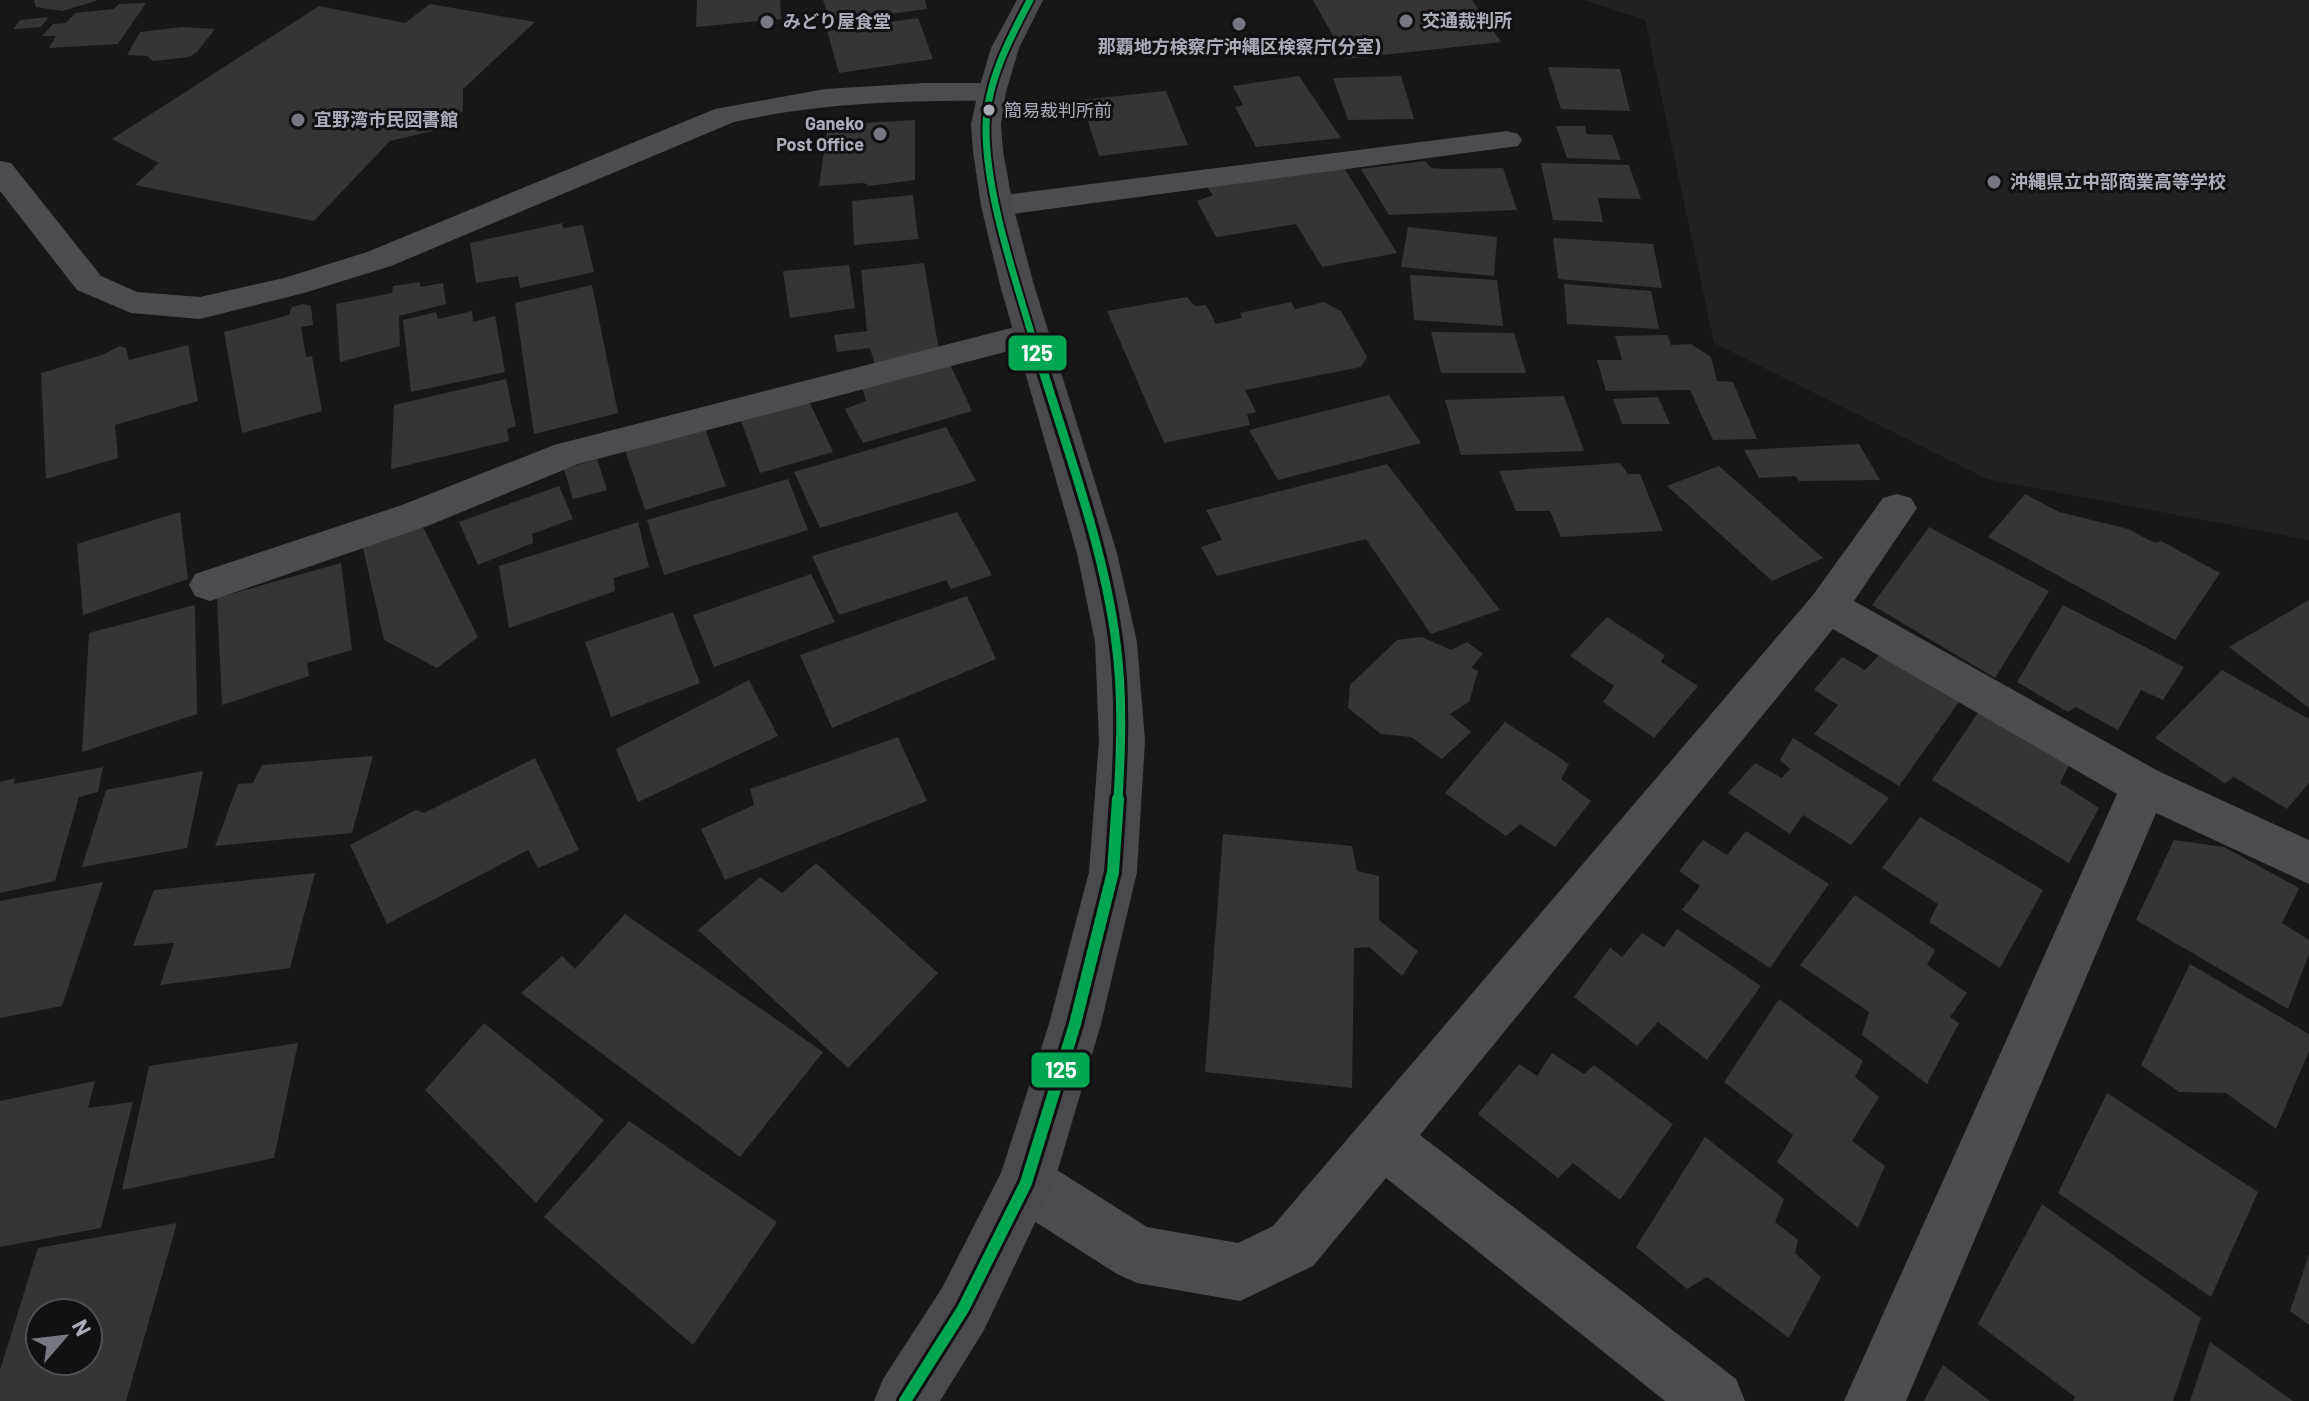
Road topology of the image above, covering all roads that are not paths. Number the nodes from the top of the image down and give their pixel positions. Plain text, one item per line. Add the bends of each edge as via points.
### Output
1 (1030, 0) edge
2 (992, 92) junction
3 (1507, 140) dead end
4 (0, 170) edge
5 (997, 206) junction
6 (1031, 334) junction
7 (1897, 508) dead end
8 (210, 585) dead end
9 (1828, 606) junction
10 (2144, 786) junction
11 (2309, 863) edge
12 (1382, 1140) junction
13 (1026, 1183) junction
14 (905, 1401) edge
15 (1714, 1401) edge
16 (1875, 1401) edge

1 - 2 main road via 1005,48
2 - 4 street via 831,95 725,115 379,259 200,308 131,302 89,283
2 - 5 main road via 986,124
3 - 5 street
5 - 6 main road
6 - 8 street via 567,454 416,515
6 - 13 main road via 1097,553 1116,642 1122,741 1113,872 1075,1024
7 - 9 street
9 - 10 street
9 - 12 street
10 - 11 street
10 - 16 street
12 - 13 street via 1293,1246 1240,1272 1137,1254
12 - 15 street
13 - 14 main road via 963,1309

